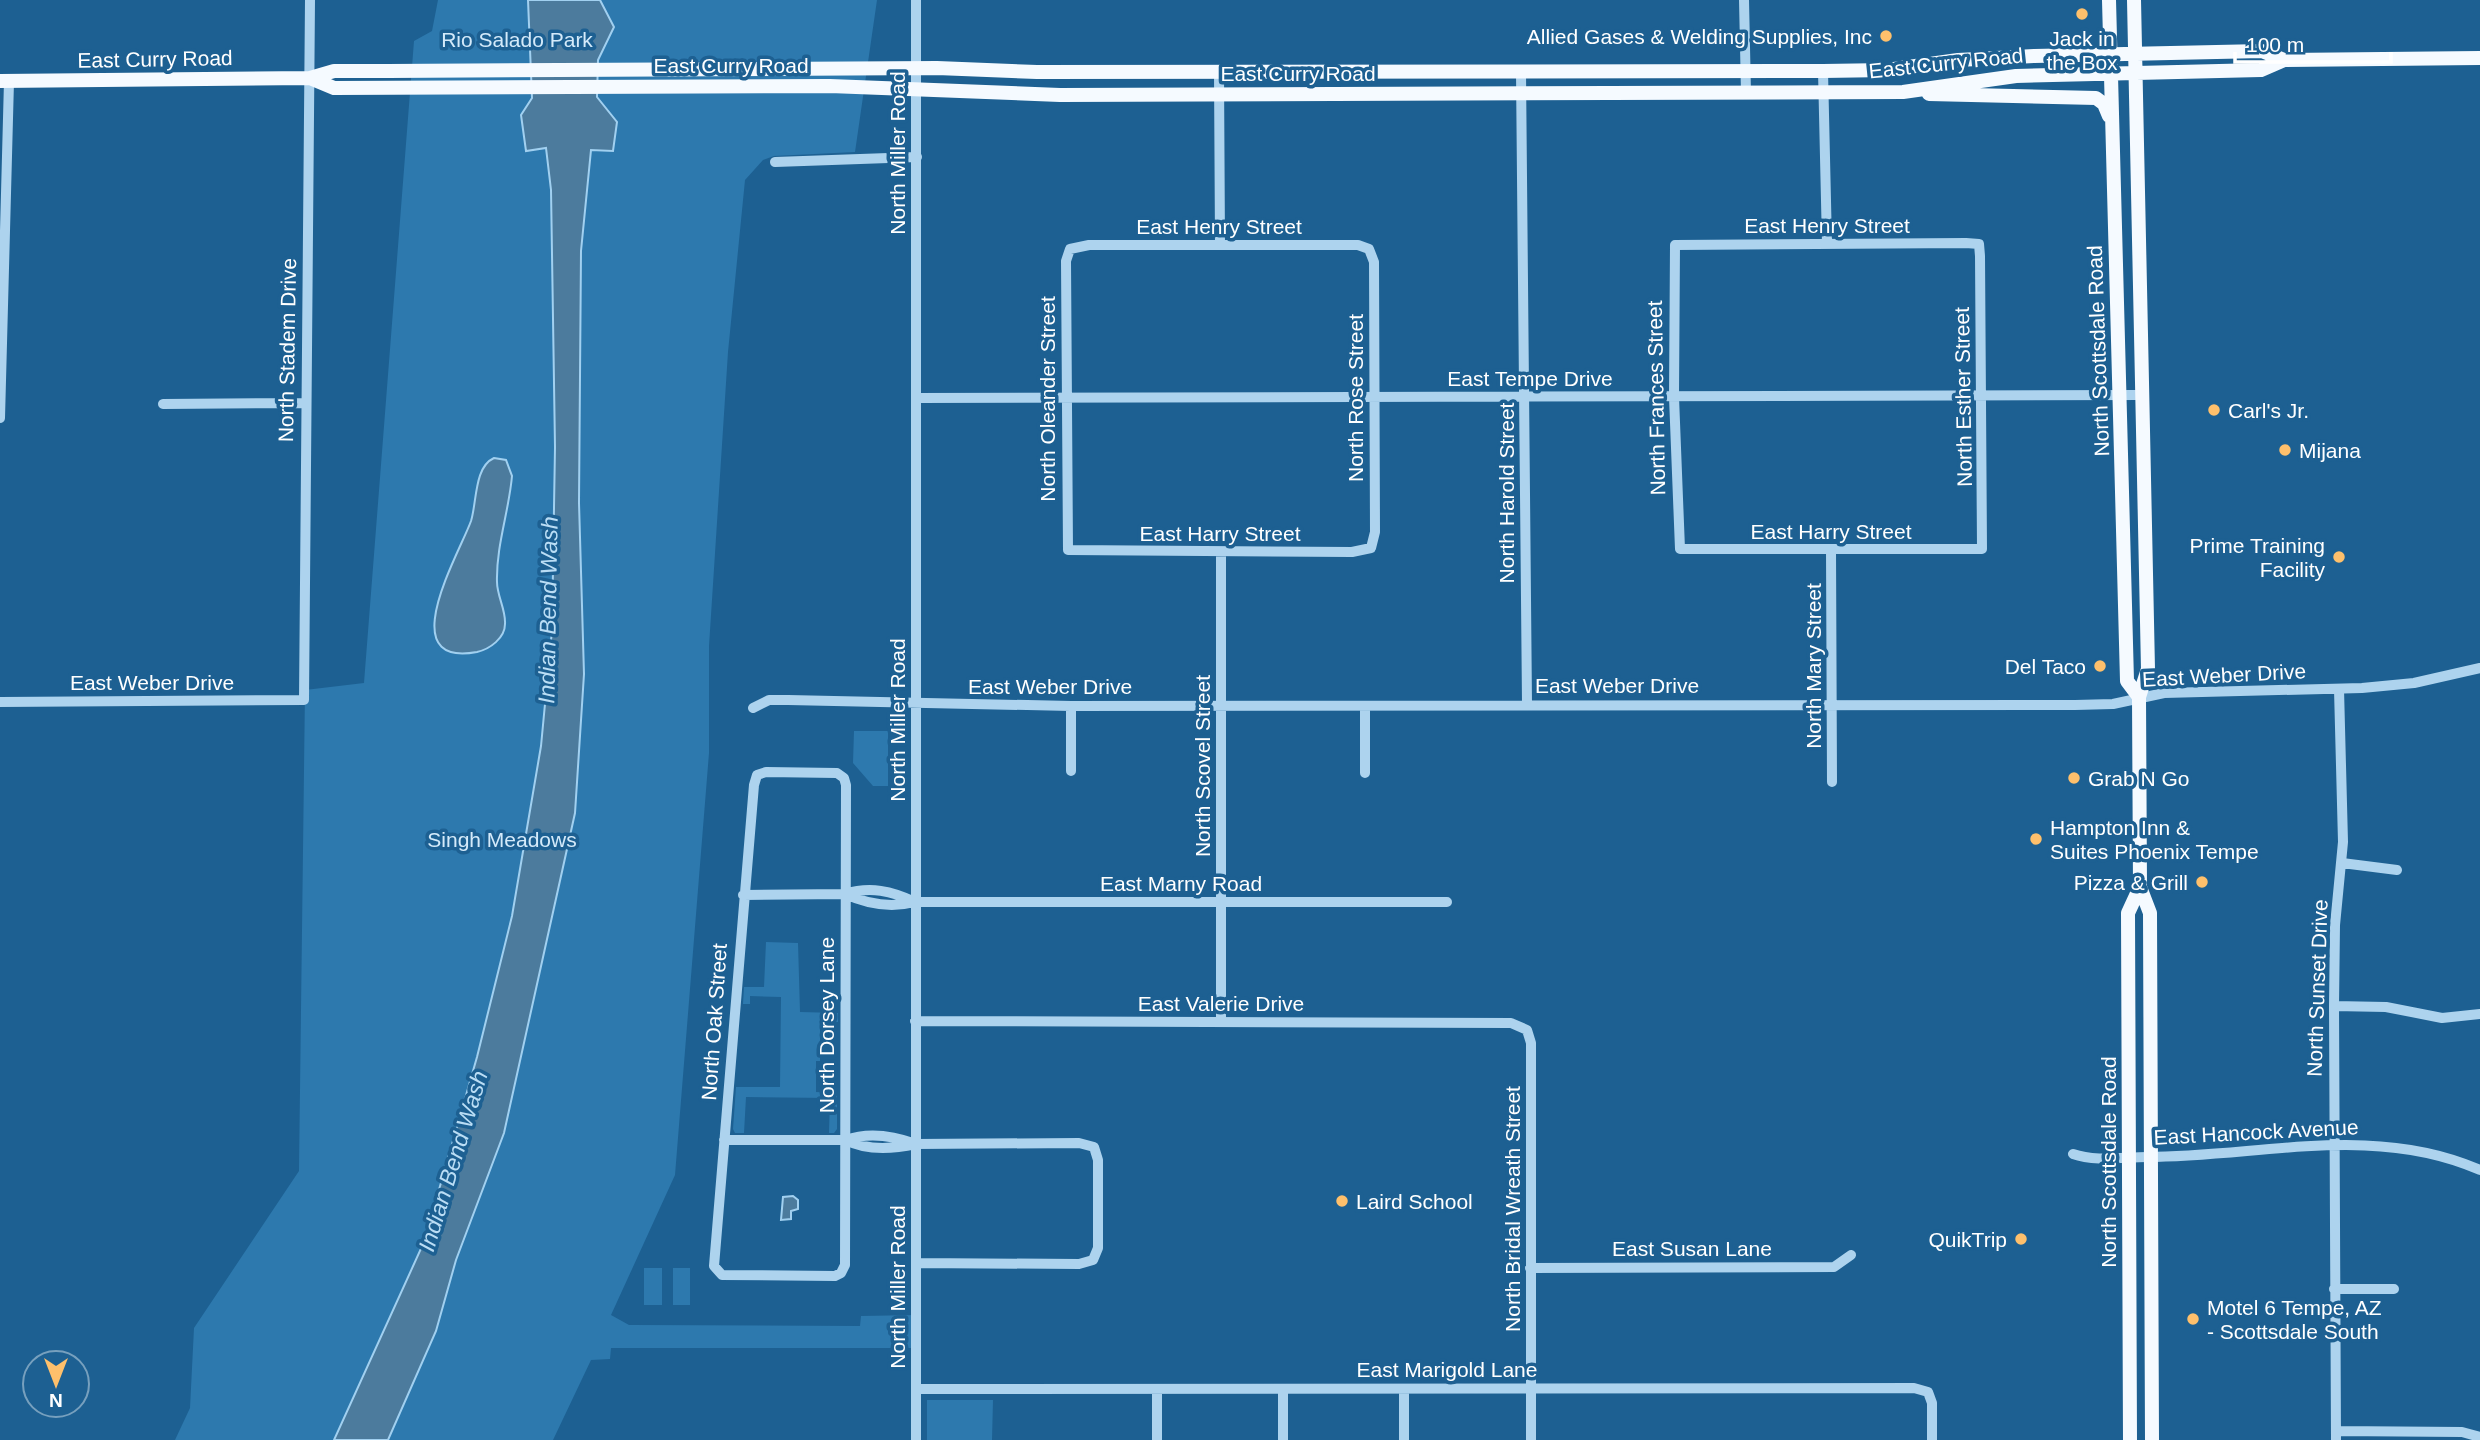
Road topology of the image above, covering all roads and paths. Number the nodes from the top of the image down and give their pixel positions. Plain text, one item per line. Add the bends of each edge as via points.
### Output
1 (310, 0) edge
2 (916, 0) edge
3 (1744, 0) edge
4 (2109, 0) edge
5 (2134, 0) edge
6 (2110, 54) junction
7 (2136, 54) junction
8 (2480, 58) edge
9 (2284, 60) junction
10 (916, 68) junction
11 (1745, 71) junction
12 (1823, 71) junction
13 (1219, 72) junction
14 (1521, 72) junction
15 (2111, 73) junction
16 (2135, 73) junction
17 (310, 78) junction
18 (5, 81) edge
19 (916, 89) junction
20 (1903, 92) junction
21 (1522, 93) junction
22 (1746, 93) junction
23 (1824, 93) junction
24 (1219, 94) junction
25 (2112, 123) junction
26 (917, 157) junction
27 (775, 162) dead end
28 (1827, 244) junction
29 (1979, 244) joint
30 (1220, 245) junction
31 (1675, 246) joint
32 (1069, 249) joint
33 (1369, 249) joint
34 (2143, 395) junction
35 (1982, 396) junction
36 (2120, 396) junction
37 (1674, 397) junction
38 (918, 398) junction
39 (1066, 398) junction
40 (1375, 398) junction
41 (1525, 398) junction
42 (305, 403) junction
43 (163, 404) dead end
44 (0, 418) edge
45 (1371, 548) joint
46 (1982, 549) joint
47 (1069, 550) joint
48 (1679, 550) joint
49 (1831, 550) junction
50 (1221, 552) junction
51 (2480, 668) edge
52 (2339, 689) junction
53 (2139, 697) junction
54 (304, 701) joint
55 (0, 702) edge
56 (916, 704) junction
57 (1527, 704) junction
58 (1832, 705) junction
59 (1071, 706) junction
60 (1222, 706) junction
61 (1365, 707) junction
62 (753, 708) dead end
63 (1071, 771) dead end
64 (1365, 773) dead end
65 (844, 778) joint
66 (1832, 782) dead end
67 (2342, 863) junction
68 (2397, 870) dead end
69 (2140, 887) junction
70 (845, 894) junction
71 (743, 895) junction
72 (915, 902) junction
73 (1221, 902) junction
74 (1447, 902) dead end
75 (2333, 1006) junction
76 (2480, 1014) edge
77 (915, 1021) junction
78 (1222, 1022) junction
79 (1527, 1031) joint
80 (724, 1140) junction
81 (846, 1140) junction
82 (916, 1143) junction
83 (2333, 1145) junction
84 (2073, 1154) dead end
85 (2129, 1157) junction
86 (2151, 1157) junction
87 (2480, 1170) edge
88 (1851, 1255) dead end
89 (916, 1263) junction
90 (1530, 1268) junction
91 (841, 1273) joint
92 (2334, 1289) junction
93 (2394, 1289) dead end
94 (916, 1389) junction
95 (1157, 1389) junction
96 (1283, 1389) junction
97 (1404, 1389) junction
98 (1531, 1389) junction
99 (2336, 1436) edge
100 (2480, 1437) edge
101 (916, 1440) edge
102 (1157, 1440) edge
103 (1283, 1440) edge
104 (1404, 1440) edge
105 (1531, 1440) edge
106 (1932, 1440) edge
107 (2130, 1440) edge
108 (2152, 1440) edge

1 - 17 street, North Stadem Drive
2 - 10 street, North Miller Road
3 - 11 street
4 - 6 main road, North Scottsdale Road
5 - 7 main road, North Scottsdale Road
6 - 7 main road, East Curry Road
6 - 12 main road, East Curry Road
6 - 15 main road, North Scottsdale Road
7 - 9 main road, East Curry Road via 2262,51
7 - 16 main road, North Scottsdale Road
8 - 9 main road, East Curry Road
9 - 16 main road, East Curry Road via 2261,70
10 - 13 main road, East Curry Road
10 - 17 main road, East Curry Road via 334,71
10 - 19 street, North Miller Road
11 - 12 main road, East Curry Road
11 - 14 main road, East Curry Road
11 - 22 street
12 - 23 street
13 - 14 main road, East Curry Road
13 - 24 street
14 - 21 street, North Harold Street
15 - 16 main road, East Curry Road
15 - 20 main road, East Curry Road via 2016,76
15 - 25 main road, North Scottsdale Road
16 - 34 main road, North Scottsdale Road
17 - 18 main road, East Curry Road
17 - 19 main road, East Curry Road via 334,88
17 - 42 street, North Stadem Drive
18 - 44 street
19 - 24 main road, East Curry Road
19 - 26 street, North Miller Road
20 - 23 main road, East Curry Road
20 - 25 main road via 2096,97
21 - 22 main road, East Curry Road
21 - 24 main road, East Curry Road
21 - 41 street, North Harold Street
22 - 23 main road, East Curry Road
23 - 28 street
24 - 30 street
25 - 36 main road, North Scottsdale Road
26 - 27 street
26 - 38 street, North Miller Road
28 - 29 street, East Henry Street
28 - 31 street, East Henry Street
29 - 35 street, North Esther Street
30 - 32 street, East Henry Street
30 - 33 street, East Henry Street via 1358,245
31 - 37 street, North Frances Street
32 - 39 street, North Oleander Street
33 - 40 street, North Rose Street via 1374,262
34 - 36 street, East Tempe Drive
34 - 53 main road, North Scottsdale Road via 2148,669
35 - 36 street, East Tempe Drive
35 - 37 street, East Tempe Drive
35 - 46 street, North Esther Street
36 - 53 main road, North Scottsdale Road via 2127,681
37 - 41 street, East Tempe Drive
37 - 48 street, North Frances Street
38 - 39 street, East Tempe Drive
38 - 56 street, North Miller Road
39 - 40 street, East Tempe Drive
39 - 47 street, North Oleander Street
40 - 41 street, East Tempe Drive
40 - 45 street, North Rose Street via 1375,532
41 - 57 street, North Harold Street
42 - 43 street
42 - 54 street, North Stadem Drive
45 - 50 street, East Harry Street
46 - 49 street, East Harry Street
47 - 50 street, East Harry Street
48 - 49 street, East Harry Street
49 - 58 street, North Mary Street
50 - 60 street, North Scovel Street
51 - 52 street, East Weber Drive via 2414,683
52 - 53 street, East Weber Drive via 2176,692
52 - 67 street, North Sunset Drive
53 - 58 street, East Weber Drive via 2113,704 2075,705
53 - 69 main road, North Scottsdale Road
54 - 55 street, East Weber Drive
56 - 59 street, East Weber Drive
56 - 62 street, East Weber Drive via 769,700
56 - 72 street, North Miller Road
57 - 58 street, East Weber Drive
57 - 61 street, East Weber Drive
58 - 66 street, North Mary Street
59 - 60 street, East Weber Drive
59 - 63 street
60 - 61 street, East Weber Drive
60 - 73 street, North Scovel Street
61 - 64 street
65 - 70 street, North Dorsey Lane
65 - 71 street, North Oak Street via 837,773 757,775
67 - 68 street
67 - 75 street, North Sunset Drive
69 - 85 main road, North Scottsdale Road via 2128,913
69 - 86 main road, North Scottsdale Road via 2150,913
70 - 71 street, East Marny Road
70 - 72 street, East Marny Road via 860,901 876,896 895,908
70 - 81 street, North Dorsey Lane
71 - 80 street, North Oak Street
72 - 73 street, East Marny Road
72 - 77 street, North Miller Road
73 - 74 street, East Marny Road
73 - 78 street, North Scovel Street
75 - 76 street via 2386,1007 2442,1018
75 - 83 street, North Sunset Drive
77 - 78 street, East Valerie Drive
77 - 82 street, North Miller Road
78 - 79 street, East Valerie Drive via 1511,1023
79 - 90 street, North Bridal Wreath Street via 1531,1043
80 - 81 street
80 - 91 street, North Oak Street via 716,1272
81 - 82 street via 898,1148
81 - 91 street, North Dorsey Lane via 845,1265
82 - 89 street, North Miller Road
82 - 89 street via 1079,1143 1094,1147 1098,1160 1098,1248 1093,1260 1079,1264
83 - 86 street, East Hancock Avenue
83 - 87 street, East Hancock Avenue via 2398,1146 2432,1152
83 - 92 street, North Sunset Drive
84 - 85 street, East Hancock Avenue
85 - 86 street, East Hancock Avenue
85 - 107 main road, North Scottsdale Road
86 - 108 main road, North Scottsdale Road
88 - 90 street, East Susan Lane via 1834,1267
89 - 94 street, North Miller Road
90 - 98 street, North Bridal Wreath Street
92 - 93 street
92 - 99 street, North Sunset Drive
94 - 95 street, East Marigold Lane
94 - 101 street, North Miller Road
95 - 96 street, East Marigold Lane
95 - 102 street
96 - 97 street, East Marigold Lane
96 - 103 street
97 - 98 street, East Marigold Lane
97 - 104 street
98 - 105 street, North Bridal Wreath Street
98 - 106 street, East Marigold Lane via 1914,1388 1928,1392 1932,1403
99 - 100 street via 2462,1432

